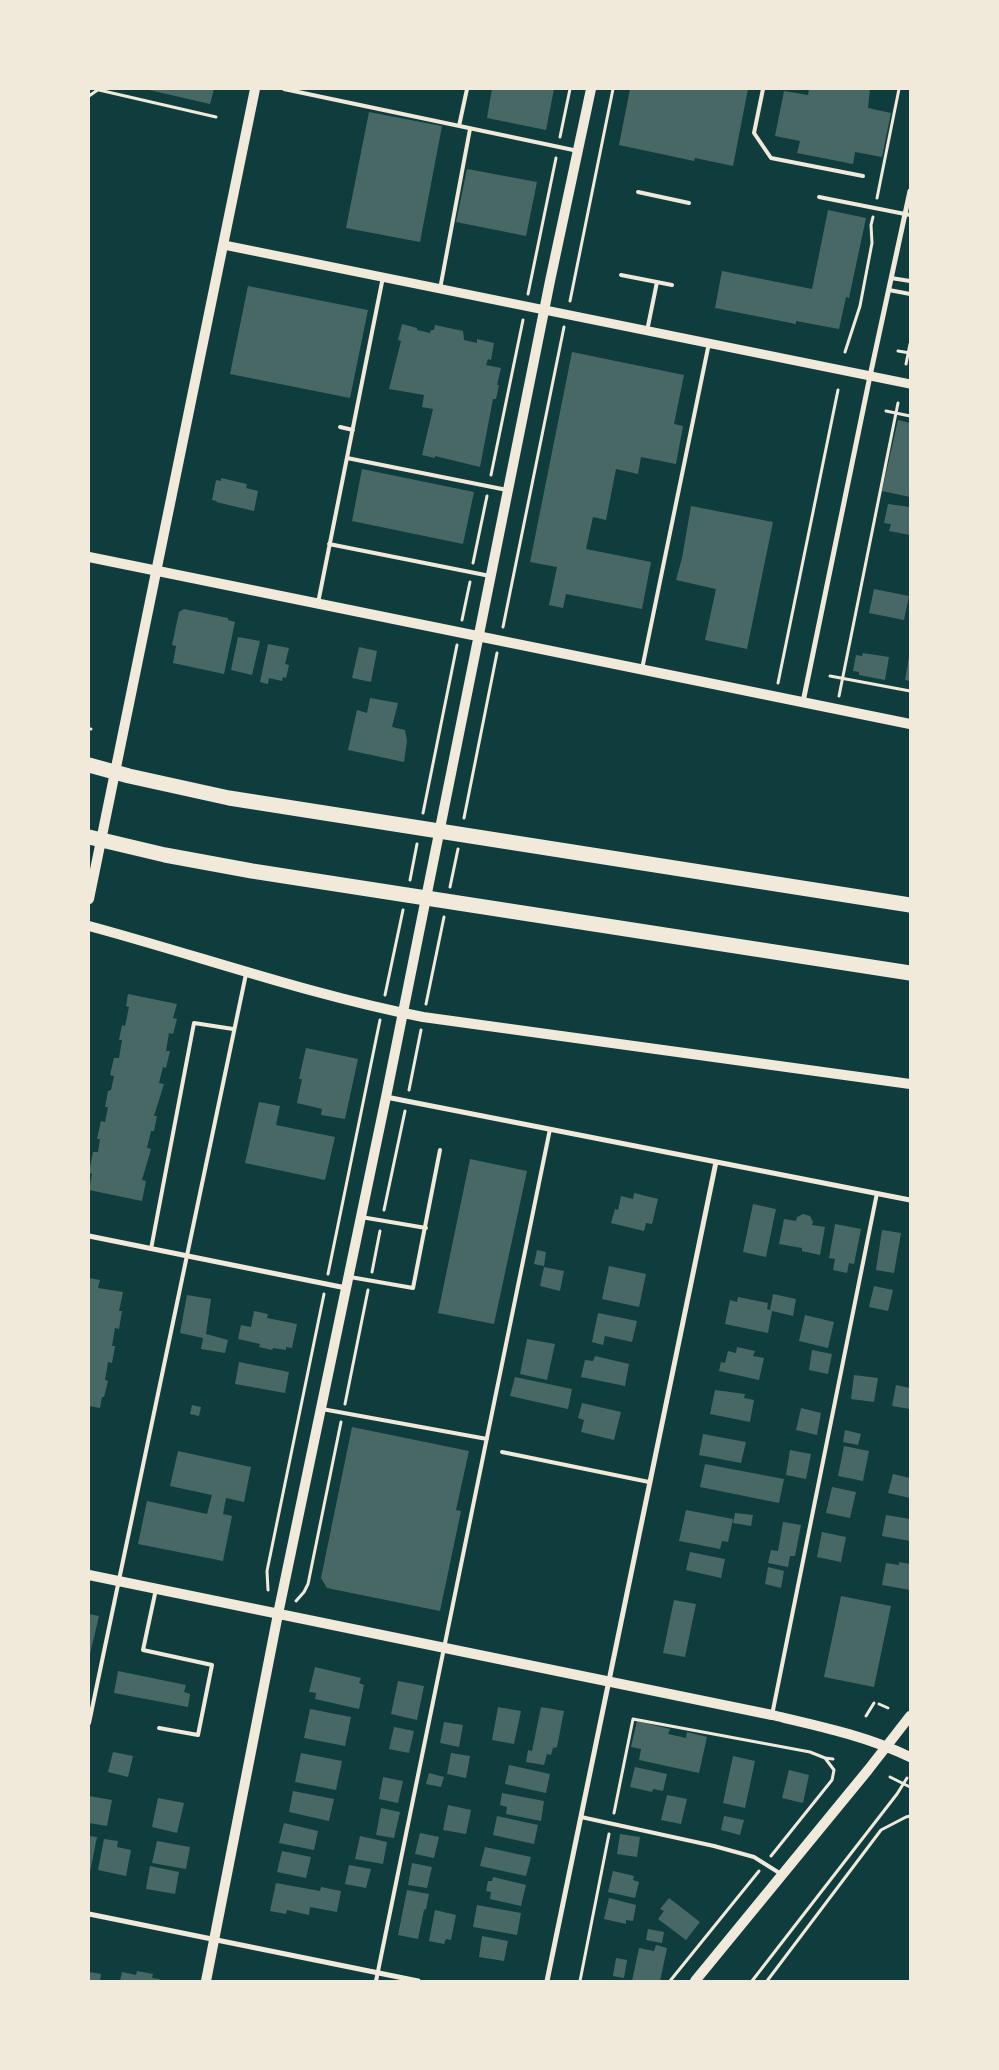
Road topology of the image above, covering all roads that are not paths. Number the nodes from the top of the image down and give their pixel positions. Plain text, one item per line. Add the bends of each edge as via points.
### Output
1 (255, 89) edge
2 (284, 89) edge
3 (467, 89) edge
4 (591, 89) edge
5 (763, 89) edge
6 (459, 126) junction
7 (470, 128) junction
8 (578, 150) junction
9 (863, 176) dead end
10 (910, 191) edge
11 (638, 192) dead end
12 (820, 198) dead end
13 (689, 203) dead end
14 (908, 215) edge
15 (224, 245) junction
16 (621, 275) dead end
17 (384, 277) junction
18 (891, 278) junction
19 (910, 281) edge
20 (656, 282) junction
21 (672, 286) dead end
22 (440, 289) junction
23 (889, 290) junction
24 (910, 294) edge
25 (545, 310) junction
26 (647, 331) junction
27 (709, 343) junction
28 (870, 376) junction
29 (910, 384) edge
30 (340, 427) dead end
31 (353, 430) junction
32 (347, 458) junction
33 (509, 490) junction
34 (329, 544) junction
35 (89, 557) edge
36 (155, 572) junction
37 (492, 576) junction
38 (318, 603) junction
39 (480, 636) junction
40 (642, 669) junction
41 (803, 702) junction
42 (910, 724) edge
43 (89, 765) edge
44 (89, 837) edge
45 (89, 899) edge
46 (910, 905) edge
47 (89, 926) edge
48 (246, 971) junction
49 (910, 973) edge
50 (403, 1013) junction
51 (233, 1029) junction
52 (910, 1084) edge
53 (386, 1097) junction
54 (550, 1129) junction
55 (440, 1150) dead end
56 (716, 1162) junction
57 (877, 1194) junction
58 (910, 1200) edge
59 (361, 1216) junction
60 (426, 1228) junction
61 (89, 1236) edge
62 (150, 1249) junction
63 (185, 1256) junction
64 (348, 1276) junction
65 (346, 1288) junction
66 (322, 1409) junction
67 (487, 1439) junction
68 (502, 1452) dead end
69 (649, 1482) junction
70 (89, 1575) edge
71 (118, 1581) junction
72 (156, 1589) junction
73 (278, 1614) junction
74 (444, 1648) junction
75 (608, 1681) junction
76 (91, 1698) edge
77 (772, 1715) junction
78 (910, 1716) edge
79 (89, 1723) edge
80 (159, 1728) dead end
81 (888, 1746) junction
82 (910, 1757) edge
83 (581, 1817) junction
84 (783, 1875) junction
85 (89, 1914) edge
86 (215, 1940) junction
87 (378, 1973) junction
88 (206, 1981) edge
89 (376, 1981) edge
90 (418, 1981) edge
91 (547, 1981) edge
92 (695, 1981) edge

1 - 15 main road
2 - 6 lane
3 - 6 lane
4 - 8 main road
5 - 9 lane via 754,132 771,158
6 - 7 lane
7 - 8 lane
7 - 22 lane
8 - 25 main road
10 - 14 street
11 - 13 lane
12 - 14 lane
14 - 18 street
15 - 17 street
15 - 36 main road
16 - 20 lane
17 - 22 street
17 - 31 lane
18 - 19 lane
18 - 23 street
20 - 21 lane
20 - 26 lane
22 - 25 street
23 - 24 lane
23 - 28 street
25 - 26 street
25 - 33 main road
26 - 27 street
27 - 28 street
27 - 40 lane
28 - 29 street
28 - 41 street
30 - 31 lane
31 - 32 lane
32 - 33 lane
32 - 34 lane
33 - 37 main road
34 - 37 lane
34 - 38 lane
35 - 36 main road
36 - 38 main road
36 - 45 main road
37 - 39 main road
38 - 39 main road
39 - 40 main road
39 - 50 main road
40 - 41 main road
41 - 42 main road
43 - 46 highway via 229,798
44 - 49 highway via 252,871
47 - 48 main road
48 - 50 main road
48 - 51 lane
50 - 52 main road
50 - 53 main road
51 - 62 lane via 194,1024
51 - 63 lane
53 - 54 street
53 - 59 main road
54 - 56 street
54 - 67 lane
55 - 60 lane
56 - 57 street
56 - 69 street
57 - 58 street
57 - 77 lane
59 - 60 lane
59 - 64 main road
60 - 64 lane via 414,1288
61 - 62 street
62 - 63 street
63 - 65 street
63 - 71 lane
64 - 65 main road
65 - 66 main road
66 - 67 lane
66 - 73 main road
67 - 74 lane
68 - 69 lane
69 - 75 street
70 - 71 main road
71 - 72 main road
71 - 76 lane
72 - 73 main road
72 - 80 lane via 143,1650 212,1665 198,1735
73 - 74 main road
73 - 86 main road
74 - 75 main road
74 - 87 lane
75 - 77 main road
75 - 83 street
76 - 79 lane
77 - 81 main road
78 - 81 main road
81 - 82 main road
81 - 84 main road
83 - 84 lane via 754,1856
83 - 91 street
84 - 92 main road
85 - 86 street
86 - 87 street
86 - 88 main road
87 - 89 lane
87 - 90 street

